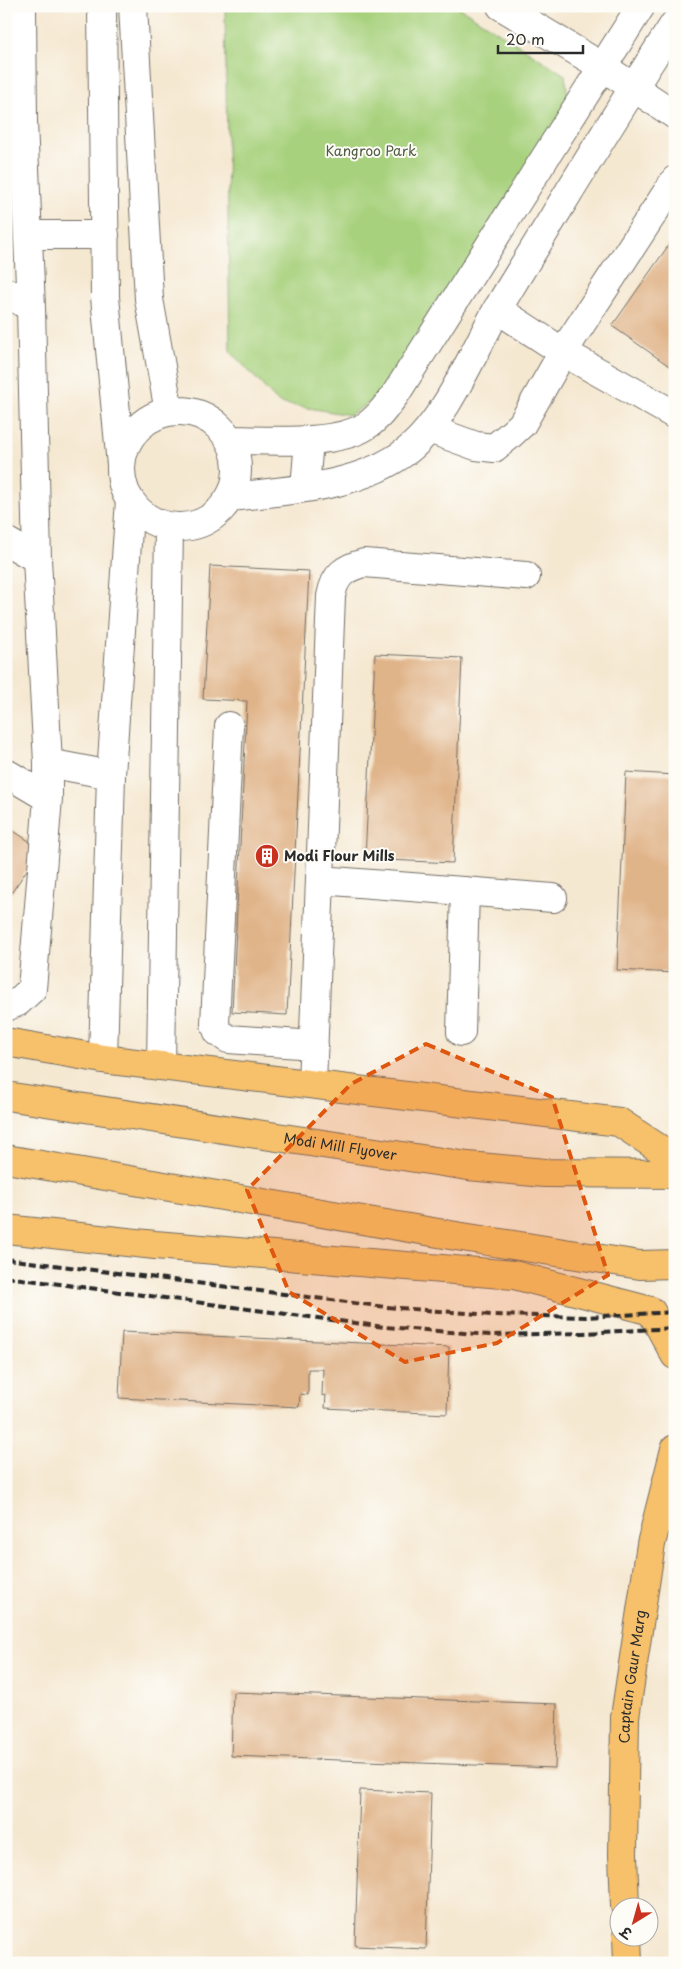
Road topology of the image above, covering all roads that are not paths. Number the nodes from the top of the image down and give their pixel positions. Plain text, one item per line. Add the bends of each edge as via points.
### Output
1 (22, 6) edge
2 (102, 6) edge
3 (133, 6) edge
4 (501, 6) edge
5 (641, 6) edge
6 (675, 23) edge
7 (603, 67) junction
8 (633, 88) junction
9 (675, 115) edge
10 (15, 117) edge
11 (675, 180) edge
12 (28, 235) junction
13 (105, 235) junction
14 (6, 292) edge
15 (105, 297) junction
16 (149, 300) junction
17 (31, 308) junction
18 (497, 309) junction
19 (563, 352) junction
20 (169, 412) junction
21 (675, 415) edge
22 (429, 428) junction
23 (230, 440) junction
24 (309, 440) junction
25 (121, 465) junction
26 (305, 488) junction
27 (231, 497) junction
28 (130, 500) junction
29 (169, 527) junction
30 (6, 541) edge
31 (37, 559) junction
32 (526, 576) dead end
33 (229, 726) dead end
34 (48, 762) junction
35 (6, 773) edge
36 (111, 775) junction
37 (48, 798) junction
38 (320, 880) junction
39 (465, 891) junction
40 (553, 898) dead end
41 (6, 1007) edge
42 (461, 1032) dead end
43 (6, 1042) edge
44 (314, 1045) junction
45 (103, 1059) junction
46 (161, 1066) junction
47 (312, 1084) junction
48 (6, 1096) edge
49 (6, 1159) edge
50 (675, 1159) edge
51 (675, 1174) edge
52 (6, 1229) edge
53 (675, 1264) edge
54 (640, 1265) junction
55 (569, 1288) junction
56 (675, 1355) edge
57 (675, 1449) edge
58 (625, 1896) edge
59 (627, 1946) edge
60 (628, 1963) edge

1 - 10 lane
2 - 13 lane
3 - 16 lane
4 - 7 lane
5 - 7 lane
6 - 8 lane
7 - 8 lane
7 - 24 lane via 380,416 350,434
8 - 9 lane
8 - 18 lane
10 - 12 lane
11 - 19 lane
12 - 13 lane
12 - 17 lane
13 - 15 lane
14 - 17 lane
15 - 16 lane
15 - 25 lane
16 - 20 lane
17 - 31 lane
18 - 19 lane
18 - 22 lane via 454,391
19 - 21 lane
19 - 22 lane via 522,424 494,448 476,446
20 - 23 lane via 189,411 208,418
20 - 25 lane via 144,422 127,443
22 - 26 lane via 409,449 384,465 355,477
23 - 24 lane
23 - 27 lane via 238,464 237,481
24 - 26 lane
25 - 28 lane
26 - 27 lane
27 - 29 lane via 220,512 203,522
28 - 29 lane via 149,518
28 - 36 lane
29 - 46 lane
30 - 31 lane
31 - 34 lane
32 - 38 lane via 364,563 350,567 333,584
33 - 44 lane via 215,1024 218,1032 228,1039
34 - 36 lane
34 - 37 lane
35 - 37 lane
36 - 45 lane
37 - 41 lane via 32,989 18,1002
38 - 39 lane
38 - 44 lane
39 - 40 lane
39 - 42 lane
43 - 45 main road
44 - 47 lane
45 - 46 main road
46 - 47 main road
47 - 50 main road via 619,1122
48 - 51 main road, Modi Mill Flyover via 468,1166 545,1173
49 - 54 main road
52 - 55 main road via 514,1275
53 - 54 main road
54 - 55 main road
55 - 56 main road via 651,1311
57 - 58 main road, Captain Gaur Marg via 651,1544 625,1717
59 - 60 main road

